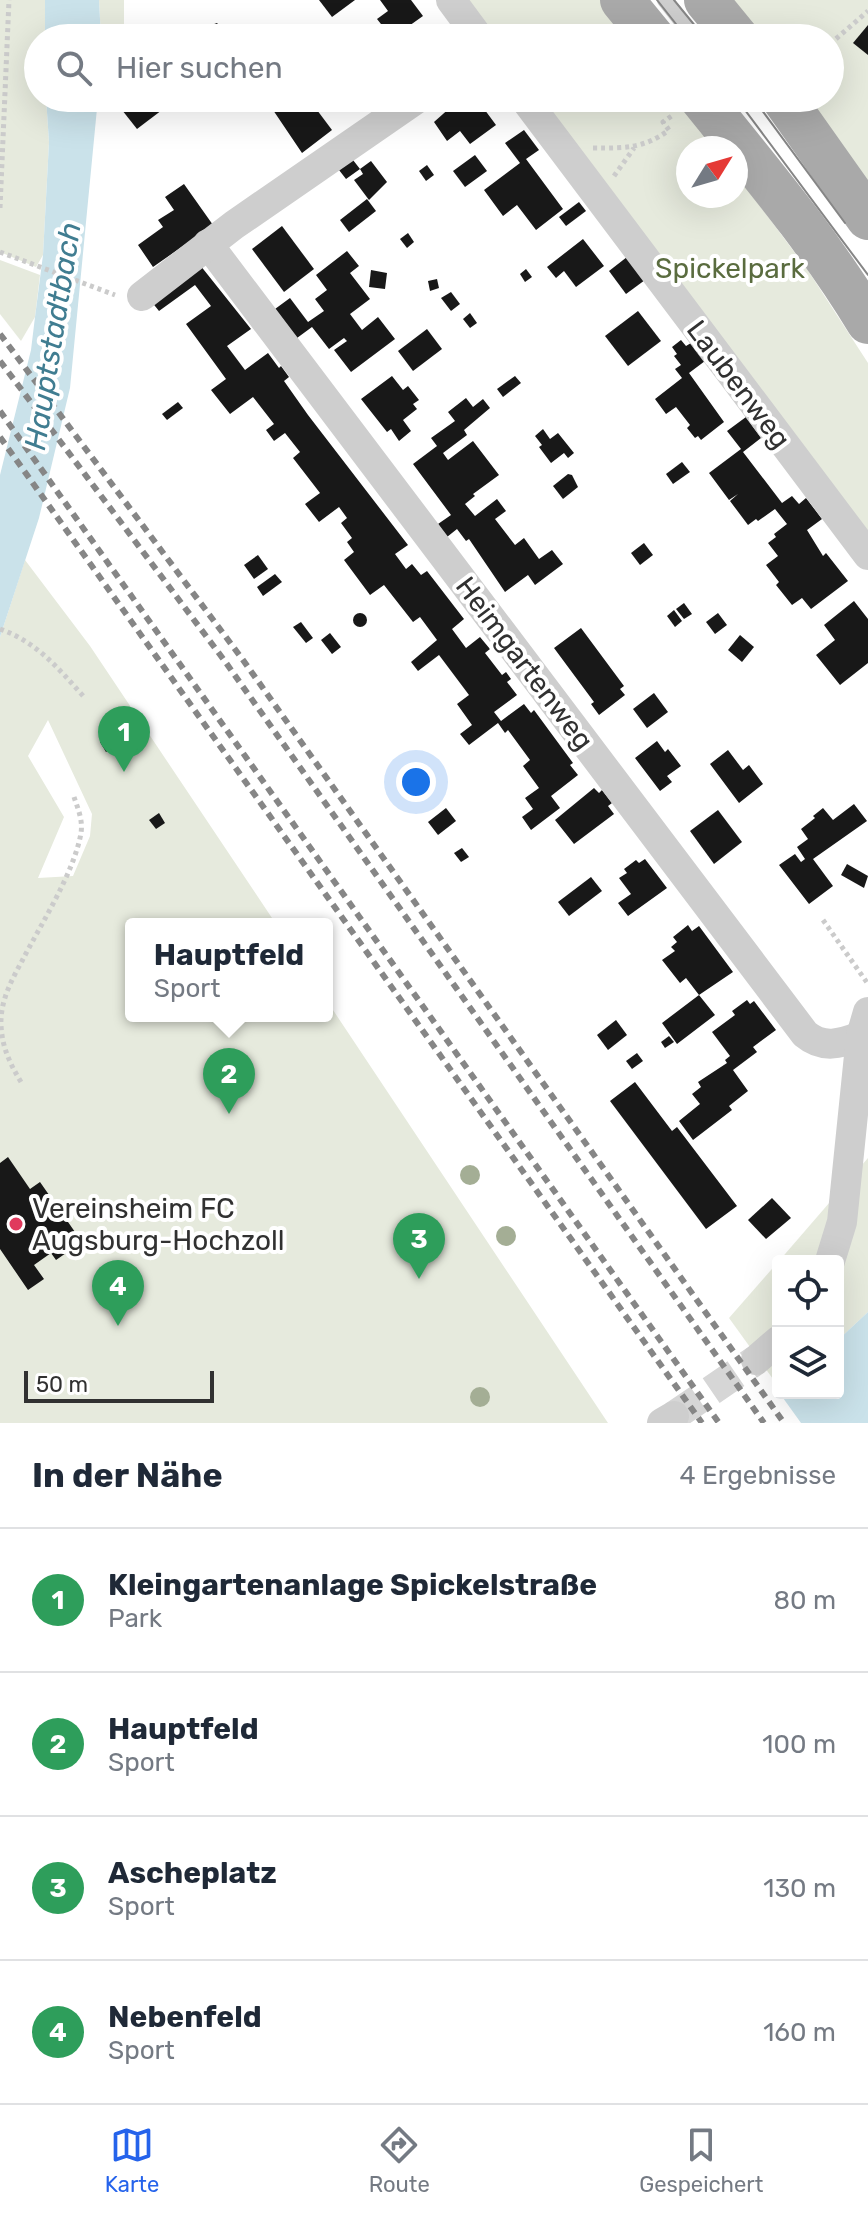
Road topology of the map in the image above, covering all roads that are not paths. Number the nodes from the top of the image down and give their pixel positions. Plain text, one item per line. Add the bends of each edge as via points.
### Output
1 (451, 0) edge
2 (622, 0) edge
3 (665, 0) edge
4 (706, 0) edge
5 (469, 24) edge
6 (642, 24) edge
7 (684, 24) edge
8 (726, 24) edge
9 (398, 112) edge
10 (534, 112) edge
11 (710, 112) edge
12 (793, 112) edge
13 (868, 218) edge
14 (208, 244) junction
15 (142, 296) dead end
16 (868, 322) edge
17 (868, 555) edge
18 (864, 1024) edge
19 (832, 1255) edge

1 - 5 street
2 - 6 main road
3 - 7 lane
4 - 8 main road
9 - 14 street
10 - 17 street, Laubenweg
11 - 16 main road via 798,220
12 - 13 main road
14 - 15 street
14 - 18 street, Heimgartenweg via 805,1034 816,1043 842,1043
18 - 19 street via 842,1222

